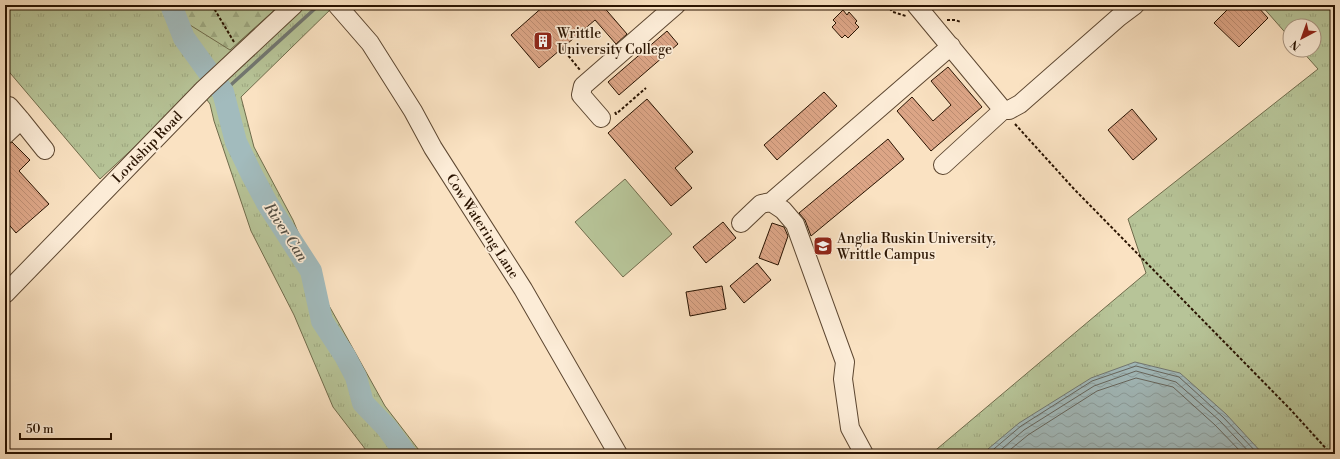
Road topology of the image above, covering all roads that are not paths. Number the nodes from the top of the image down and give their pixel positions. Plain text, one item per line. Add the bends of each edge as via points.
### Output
1 (294, 5) edge
2 (338, 5) edge
3 (676, 5) edge
4 (916, 5) edge
5 (1135, 5) edge
6 (1114, 11) edge
7 (951, 46) junction
8 (9, 106) dead end
9 (1003, 110) junction
10 (602, 118) dead end
11 (21, 120) junction
12 (5, 135) edge
13 (45, 150) dead end
14 (943, 165) dead end
15 (771, 202) junction
16 (742, 224) dead end
17 (5, 294) edge
18 (618, 454) edge
19 (864, 454) edge

1 - 17 street, Lordship Road via 204,89
2 - 18 street, Cow Watering Lane via 370,43 413,111 433,148 523,289
3 - 10 street via 584,86 581,95
4 - 7 street
5 - 6 street
6 - 9 street via 1020,104
7 - 9 street
7 - 15 street
8 - 11 street
9 - 14 street
11 - 12 street
11 - 13 street
15 - 16 street via 761,204
15 - 19 street via 783,210 795,224 845,362 843,380 850,428

